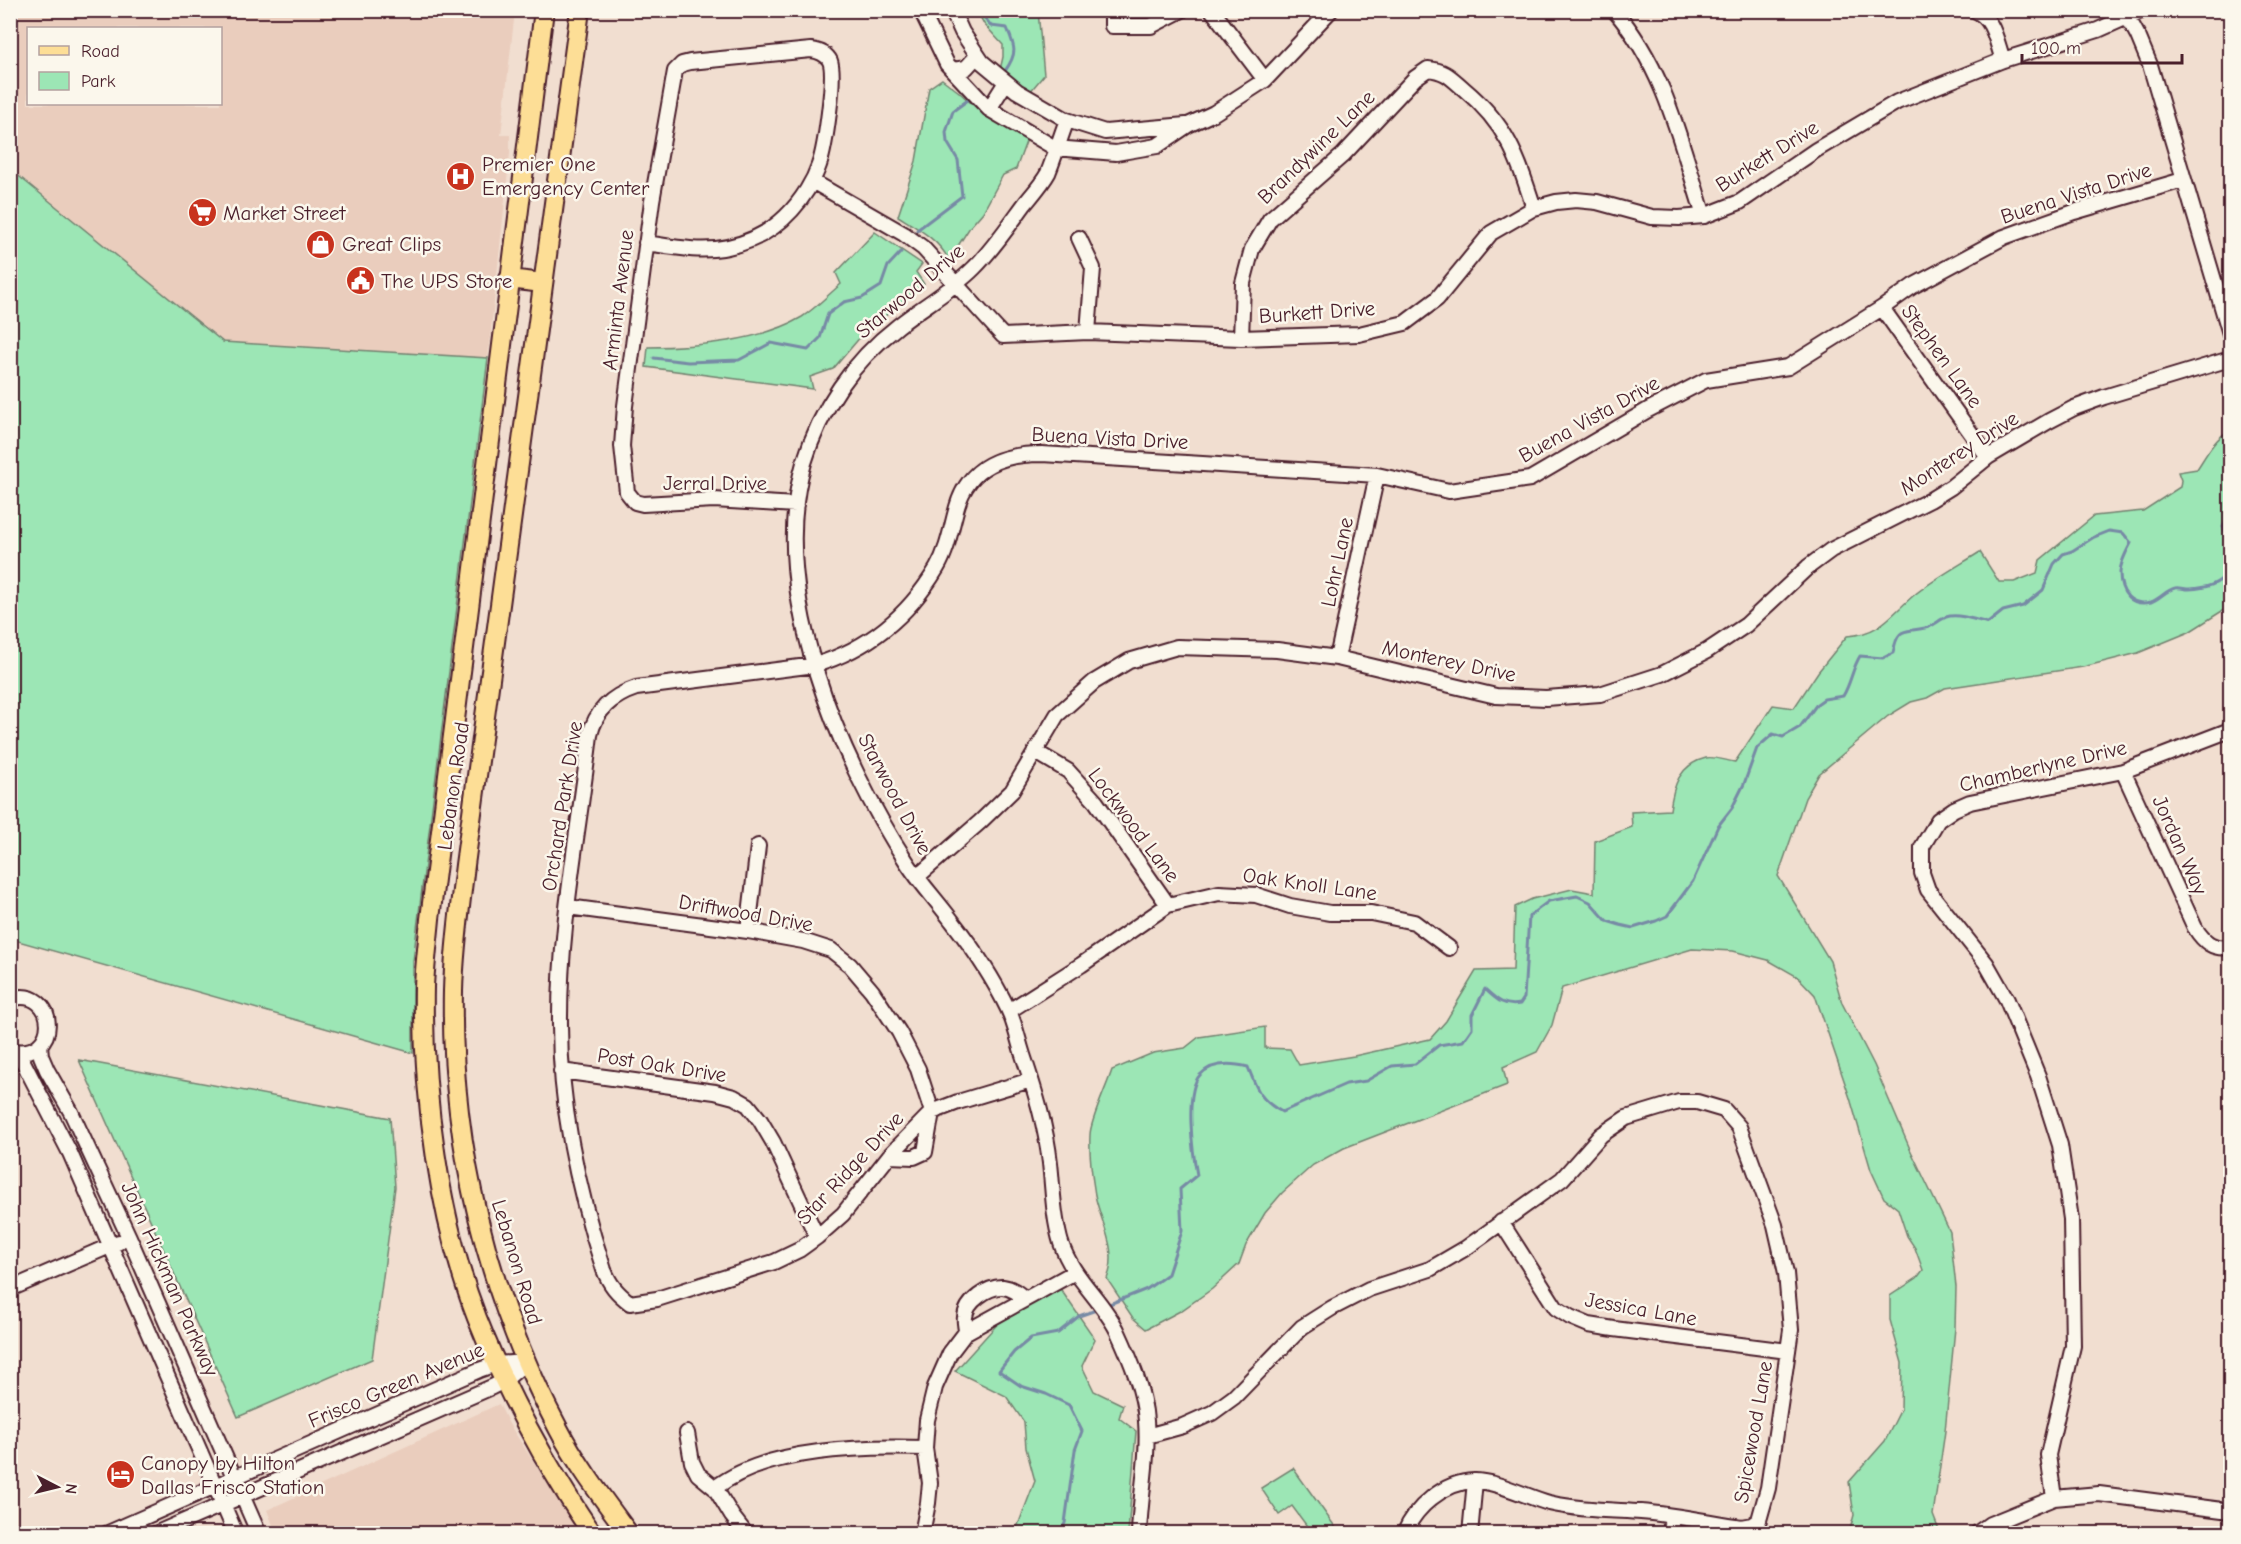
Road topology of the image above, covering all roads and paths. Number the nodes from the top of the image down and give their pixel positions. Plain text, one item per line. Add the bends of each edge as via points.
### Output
1 (544, 10) edge
2 (580, 10) edge
3 (921, 10) edge
4 (952, 10) edge
5 (1112, 10) edge
6 (1182, 10) edge
7 (1212, 10) edge
8 (1331, 10) edge
9 (1614, 10) edge
10 (1974, 10) edge
11 (2144, 10) edge
12 (2126, 14) edge
13 (977, 56) junction
14 (2003, 60) junction
15 (953, 70) junction
16 (1265, 80) junction
17 (1006, 82) junction
18 (990, 110) junction
19 (1067, 120) junction
20 (1188, 125) junction
21 (1055, 148) junction
22 (2183, 180) junction
23 (812, 182) junction
24 (1534, 208) junction
25 (1704, 216) junction
26 (1079, 238) dead end
27 (646, 243) junction
28 (509, 279) junction
29 (543, 283) junction
30 (956, 285) junction
31 (2224, 290) edge
32 (1882, 308) junction
33 (1088, 332) junction
34 (2230, 334) edge
35 (1241, 338) junction
36 (2230, 360) edge
37 (1988, 457) junction
38 (1377, 475) junction
39 (974, 477) joint
40 (635, 502) joint
41 (796, 505) junction
42 (1337, 658) junction
43 (815, 665) junction
44 (2230, 730) edge
45 (1036, 752) junction
46 (2123, 771) junction
47 (758, 846) dead end
48 (916, 877) junction
49 (1168, 905) junction
50 (568, 907) junction
51 (748, 931) junction
52 (2230, 947) edge
53 (1449, 948) dead end
54 (10, 999) edge
55 (1009, 1011) junction
56 (40, 1044) junction
57 (14, 1051) edge
58 (561, 1071) junction
59 (1031, 1080) junction
60 (932, 1112) junction
61 (889, 1156) junction
62 (1500, 1222) junction
63 (129, 1237) junction
64 (818, 1237) junction
65 (110, 1246) junction
66 (1075, 1272) junction
67 (10, 1289) edge
68 (1024, 1298) junction
69 (630, 1303) joint
70 (966, 1332) junction
71 (1788, 1351) junction
72 (526, 1362) junction
73 (496, 1364) junction
74 (504, 1381) junction
75 (687, 1433) dead end
76 (1146, 1436) junction
77 (925, 1448) junction
78 (235, 1476) junction
79 (1475, 1481) junction
80 (214, 1485) junction
81 (715, 1488) junction
82 (243, 1495) junction
83 (2054, 1498) junction
84 (223, 1504) junction
85 (2230, 1511) edge
86 (1672, 1516) junction
87 (106, 1533) edge
88 (155, 1533) edge
89 (236, 1533) edge
90 (259, 1533) edge
91 (593, 1533) edge
92 (629, 1533) edge
93 (746, 1533) edge
94 (922, 1533) edge
95 (1139, 1533) edge
96 (1404, 1533) edge
97 (1470, 1533) edge
98 (1670, 1533) edge
99 (1976, 1533) edge

1 - 28 main road, Lebanon Road
2 - 29 main road, Lebanon Road
3 - 15 street via 946,64
4 - 13 street
5 - 6 street via 1112,26 1151,26
7 - 16 street
8 - 16 street
9 - 25 street via 1650,61 1674,119
10 - 14 street via 1989,21
11 - 12 street, Burkett Drive
12 - 14 street, Burkett Drive via 2061,43
12 - 22 street via 2150,65
13 - 15 street via 966,68
13 - 17 street
14 - 25 street, Burkett Drive via 1897,102 1816,150 1740,202
15 - 18 street
16 - 20 street
17 - 18 street
17 - 19 street
18 - 21 street
19 - 20 street via 1105,132
19 - 21 street, Starwood Drive
20 - 21 street via 1157,146 1116,153
21 - 30 street, Starwood Drive via 1047,175 998,241
22 - 31 street
22 - 32 street, Buena Vista Drive via 2004,237 1943,268
23 - 27 street via 783,220 745,243 703,250
23 - 27 street, Arminta Avenue via 823,150 831,75 830,62 822,53 811,50 690,62 678,67 670,93
23 - 30 street, Burkett Drive via 914,240
24 - 25 street, Burkett Drive via 1576,200 1652,217
24 - 35 street, Burkett Drive via 1491,233 1437,299 1405,324 1359,334
24 - 35 street, Brandywine Lane via 1520,166 1491,114 1442,70 1428,69 1343,155 1270,219 1252,249 1243,283
26 - 33 street via 1093,268
27 - 40 street, Arminta Avenue via 622,446 625,485
28 - 29 main road
28 - 73 main road, Lebanon Road via 424,986 431,1125 443,1192 456,1252
29 - 72 main road, Lebanon Road via 465,865 453,992 456,1077 467,1169 487,1255
30 - 33 street, Burkett Drive via 1003,336
30 - 41 street, Starwood Drive via 886,335 849,375 813,437
31 - 34 street
32 - 37 street, Stephen Lane
32 - 38 street, Buena Vista Drive via 1788,367 1706,380 1530,479 1449,491
33 - 35 street, Burkett Drive
36 - 37 street, Monterey Drive via 2074,408
37 - 42 street, Monterey Drive via 1930,500 1831,550 1746,625 1707,651 1662,674 1611,691 1546,698 1496,696
38 - 39 street, Buena Vista Drive via 1029,454 995,460
38 - 42 street, Lohr Lane
39 - 43 street, Orchard Park Drive via 960,499 941,560 919,595 872,639 842,656
40 - 41 street, Jerral Drive via 714,500
41 - 43 street, Starwood Drive via 794,567
42 - 45 street, Monterey Drive via 1277,650 1177,647 1129,661 1094,682 1057,714
43 - 48 street, Starwood Drive via 861,783
43 - 50 street, Orchard Park Drive via 636,688 609,702 594,721 590,735
44 - 46 street, Chamberlyne Drive
45 - 48 street, Monterey Drive via 1012,791
45 - 49 street, Lockwood Lane via 1068,771 1096,802
46 - 52 street, Jordan Way via 2194,928 2214,947
46 - 83 street, Chamberlyne Drive via 1962,805 1938,820 1922,847 1922,873 1928,890 1986,963 2007,1000 2038,1076 2060,1145 2071,1219 2073,1346 2048,1455
47 - 51 street
48 - 55 street, Starwood Drive via 954,923
49 - 53 street, Oak Knoll Lane via 1219,893 1256,895 1330,913 1371,913 1414,922
49 - 55 street, Oak Knoll Lane
50 - 51 street, Driftwood Drive
50 - 58 street, Orchard Park Drive via 560,989
51 - 60 street, Driftwood Drive via 831,950 850,965 899,1032 918,1068
54 - 56 street via 26,997 42,1006 49,1021
55 - 59 street, Starwood Drive
56 - 57 street via 34,1049
56 - 63 street, John Hickman Parkway via 47,1070 71,1112
57 - 65 street, John Hickman Parkway via 66,1145
58 - 64 street, Post Oak Drive via 715,1092 748,1106 773,1142
58 - 69 street, Orchard Park Drive via 572,1150 592,1234 609,1283
59 - 60 street, Star Ridge Drive
59 - 66 street, Starwood Drive via 1043,1118 1053,1209
60 - 61 street, Star Ridge Drive
60 - 61 street via 925,1152 914,1157
61 - 64 street, Star Ridge Drive via 843,1214
62 - 71 street, Jessica Lane via 1556,1308 1589,1326
62 - 71 street, Spicewood Lane via 1562,1179 1601,1134 1626,1118 1679,1102 1697,1102 1724,1110 1739,1127 1775,1225 1786,1273 1791,1330
62 - 76 street via 1430,1269 1369,1289 1302,1327 1234,1397 1212,1413
63 - 65 street
63 - 78 street, John Hickman Parkway
64 - 69 street, Star Ridge Drive via 774,1262 657,1299
65 - 67 street
65 - 80 street, John Hickman Parkway
66 - 68 street
66 - 76 street, Starwood Drive via 1115,1328 1143,1398
68 - 70 street
68 - 70 street via 1005,1287 984,1294 968,1308 964,1319
70 - 77 street via 950,1353 935,1387
71 - 86 street, Spicewood Lane via 1768,1488 1759,1520 1741,1527
72 - 73 street, Frisco Green Avenue
72 - 74 street, Frisco Green Avenue
72 - 92 main road, Lebanon Road via 559,1430
73 - 74 main road, Lebanon Road
73 - 78 street, Frisco Green Avenue
74 - 82 street, Frisco Green Avenue
74 - 91 main road, Lebanon Road via 553,1471
75 - 81 street via 698,1474
76 - 95 street, Starwood Drive
77 - 81 street via 879,1447 797,1456 758,1466
77 - 94 street via 930,1483
78 - 80 street, Frisco Green Avenue
78 - 82 street, John Hickman Parkway
79 - 86 street, Spicewood Lane via 1549,1503
79 - 96 street via 1432,1497 1414,1514
79 - 97 street
80 - 84 street, John Hickman Parkway
80 - 87 street, Frisco Green Avenue
81 - 93 street
82 - 84 street, Frisco Green Avenue
82 - 90 street, John Hickman Parkway
83 - 85 street via 2099,1494
83 - 99 street
84 - 88 street, Frisco Green Avenue
84 - 89 street, John Hickman Parkway
86 - 98 street

